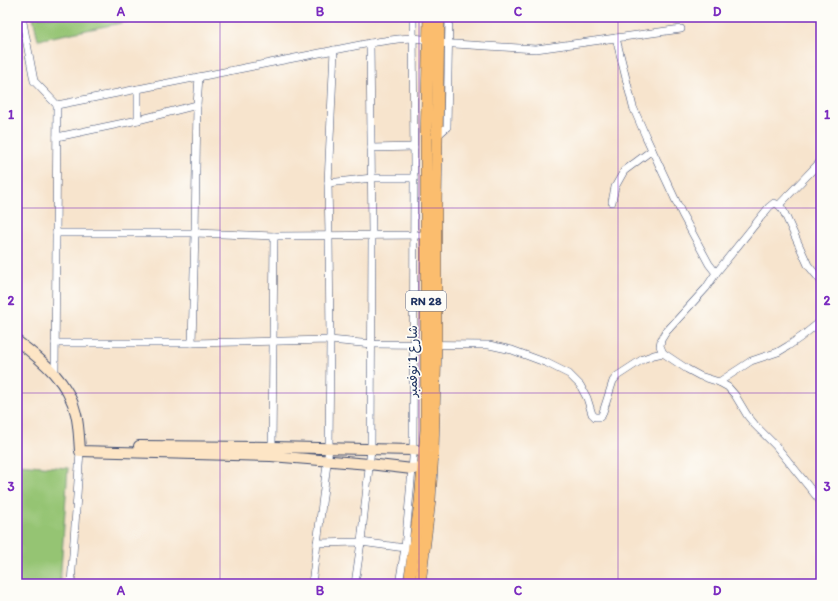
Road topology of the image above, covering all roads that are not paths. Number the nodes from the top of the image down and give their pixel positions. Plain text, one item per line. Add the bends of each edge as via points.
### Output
1 (22, 17) edge
2 (413, 17) edge
3 (429, 17) edge
4 (439, 17) edge
5 (450, 17) edge
6 (681, 29) dead end
7 (412, 37) junction
8 (616, 38) junction
9 (438, 42) junction
10 (370, 43) junction
11 (334, 50) junction
12 (199, 77) junction
13 (138, 89) junction
14 (57, 105) junction
15 (197, 105) junction
16 (138, 120) junction
17 (57, 138) junction
18 (414, 147) junction
19 (371, 148) junction
20 (652, 150) junction
21 (821, 161) edge
22 (372, 178) junction
23 (414, 178) junction
24 (328, 183) junction
25 (612, 202) dead end
26 (779, 205) junction
27 (56, 233) junction
28 (195, 233) junction
29 (372, 235) junction
30 (414, 235) junction
31 (431, 235) junction
32 (274, 236) junction
33 (329, 236) junction
34 (716, 273) junction
35 (821, 280) edge
36 (821, 321) edge
37 (17, 340) edge
38 (330, 340) junction
39 (274, 342) junction
40 (55, 343) junction
41 (192, 343) junction
42 (372, 344) junction
43 (413, 344) junction
44 (431, 345) junction
45 (663, 353) junction
46 (55, 374) junction
47 (719, 382) junction
48 (80, 448) junction
49 (329, 448) junction
50 (371, 449) junction
51 (423, 451) junction
52 (272, 452) junction
53 (328, 460) junction
54 (370, 464) junction
55 (422, 468) junction
56 (821, 502) edge
57 (361, 542) junction
58 (317, 544) junction
59 (405, 548) junction
60 (72, 584) edge
61 (312, 584) edge
62 (355, 584) edge
63 (398, 584) edge
64 (409, 584) edge
65 (420, 584) edge

1 - 14 street via 34,81
2 - 7 street
3 - 9 main road, شارع 1 نوفمبر / RN 28
4 - 9 main road, شارع 1 نوفمبر / RN 28
5 - 9 street
6 - 8 street
7 - 9 street
7 - 10 street
7 - 18 street
8 - 9 street via 536,49
8 - 20 street via 633,107
9 - 31 main road, شارع 1 نوفمبر / RN 28 via 437,136
9 - 31 main road, شارع 1 نوفمبر / RN 28 via 426,142
10 - 11 street
10 - 19 street
11 - 12 street
11 - 24 street
12 - 13 street
12 - 15 street
13 - 14 street
13 - 16 street
14 - 17 street
15 - 16 street
15 - 28 street
16 - 17 street
17 - 27 street
18 - 19 street
18 - 23 street
19 - 22 street
20 - 25 street via 624,171 615,187
20 - 34 street via 682,214
21 - 26 street
22 - 23 street
22 - 24 street
22 - 29 street
23 - 30 street
24 - 33 street
26 - 34 street via 774,203 770,207
26 - 35 street via 808,265
27 - 28 street
27 - 40 street
28 - 32 street
28 - 41 street
29 - 30 street
29 - 33 street
29 - 42 street
30 - 31 street
30 - 43 street
31 - 44 main road, شارع 1 نوفمبر / RN 28
32 - 33 street
32 - 39 street
33 - 38 street
34 - 45 street via 660,340
36 - 47 street via 801,338 778,352 751,361
37 - 46 street
38 - 39 street
38 - 42 street
38 - 49 street
39 - 41 street
39 - 52 street
40 - 41 street
40 - 46 street
42 - 43 street
42 - 50 street
43 - 44 street
43 - 51 street
44 - 45 street via 489,345 512,350 547,363 569,374 580,385 595,417 602,414 616,376 643,359
44 - 51 main road, شارع 1 نوفمبر / RN 28
45 - 47 street via 700,376
46 - 48 street via 66,388 73,404 78,421
47 - 56 street via 735,395 751,420 776,446
48 - 52 street
48 - 60 street
49 - 50 street
49 - 52 street
49 - 53 street
50 - 51 street
50 - 54 street
51 - 55 main road, شارع 1 نوفمبر / RN 28
51 - 55 street
52 - 53 street
53 - 54 street
53 - 58 street
54 - 55 street
54 - 57 street
55 - 59 street
55 - 64 main road, شارع 1 نوفمبر / RN 28
55 - 65 main road, شارع 1 نوفمبر / RN 28 via 430,500
57 - 58 street
57 - 59 street
57 - 62 street
58 - 61 street
59 - 63 street

